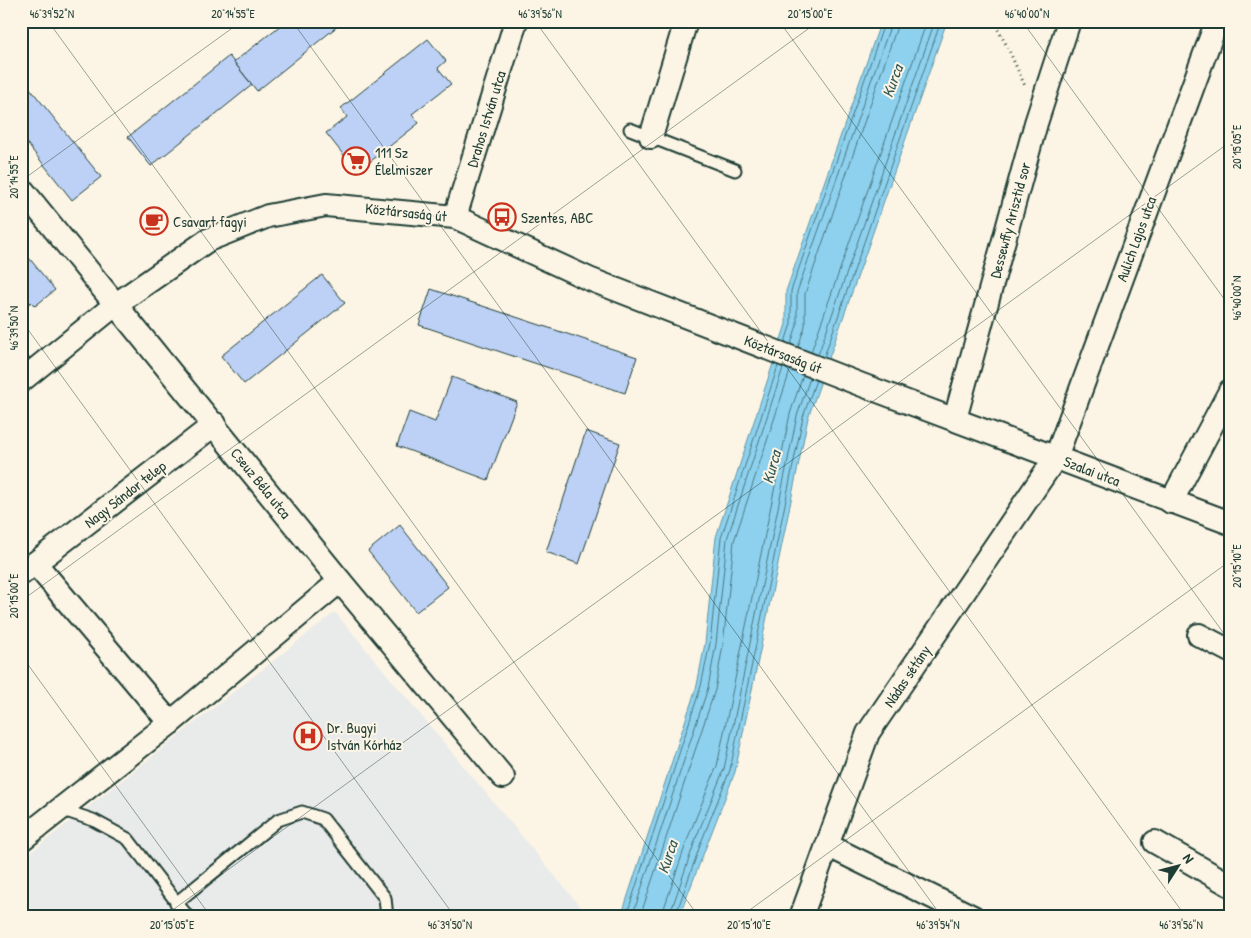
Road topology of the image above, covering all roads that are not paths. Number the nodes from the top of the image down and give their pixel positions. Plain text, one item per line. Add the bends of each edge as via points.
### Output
1 (516, 21) edge
2 (686, 21) edge
3 (1069, 21) edge
4 (1217, 21) edge
5 (630, 129) dead end
6 (652, 136) junction
7 (736, 170) dead end
8 (21, 188) edge
9 (455, 217) junction
10 (115, 305) junction
11 (21, 381) edge
12 (1230, 391) edge
13 (955, 419) junction
14 (215, 424) junction
15 (1056, 457) junction
16 (1171, 502) junction
17 (1230, 523) edge
18 (28, 568) edge
19 (340, 582) junction
20 (1199, 635) dead end
21 (1230, 651) edge
22 (170, 723) junction
23 (503, 777) dead end
24 (60, 810) junction
25 (21, 840) edge
26 (1155, 842) dead end
27 (829, 846) junction
28 (1230, 884) edge
29 (176, 902) junction
30 (188, 917) edge
31 (387, 917) edge
32 (801, 917) edge
33 (973, 917) edge

1 - 9 street, Drahos István utca
2 - 6 street
3 - 13 street, Dessewffy Arisztid sor via 1036,122
4 - 15 street, Aulich Lajos utca
5 - 6 lane
6 - 7 lane
8 - 10 street, Cseuz Béla utca
9 - 10 street, Köztársaság út via 326,205 268,216 208,240
9 - 13 street, Köztársaság út via 589,278
10 - 11 street, Köztársaság út
10 - 14 street, Cseuz Béla utca
12 - 16 street
13 - 15 street, Szalai utca
14 - 18 street, Nagy Sándor telep
14 - 19 street, Cseuz Béla utca
15 - 16 street, Szalai utca
15 - 27 street, Nádas sétány via 868,733
16 - 17 street, Szalai utca
18 - 22 street, Nagy Sándor telep
19 - 22 street
19 - 23 street, Cseuz Béla utca
20 - 21 street
22 - 24 street
24 - 25 street
24 - 29 lane via 93,820 128,839
26 - 28 street
27 - 32 street, Nádas sétány
27 - 33 street
29 - 30 lane
29 - 31 lane via 278,820 302,812 323,819 385,898

